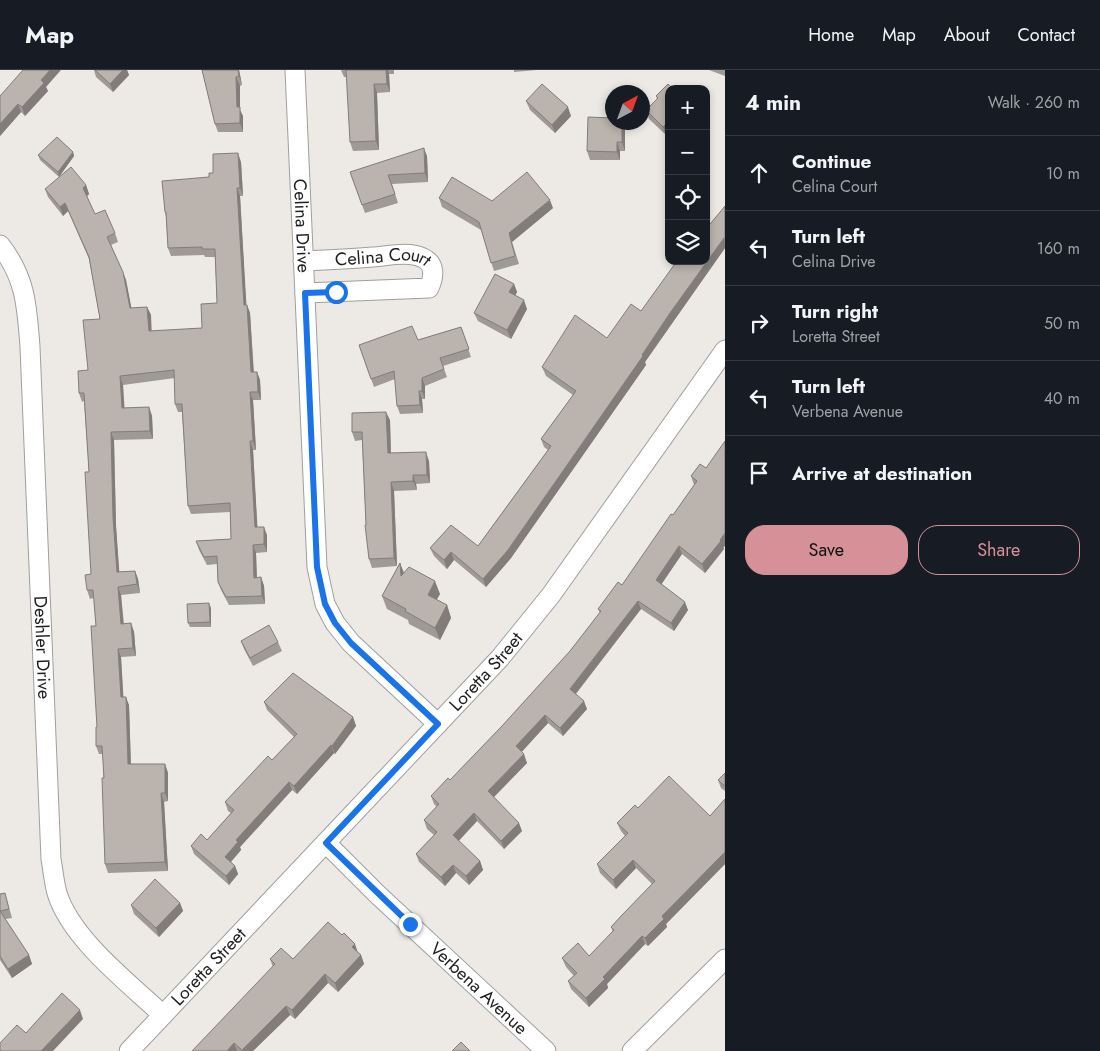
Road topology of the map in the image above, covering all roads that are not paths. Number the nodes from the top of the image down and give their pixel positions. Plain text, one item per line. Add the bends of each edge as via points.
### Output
1 (295, 70) edge
2 (0, 245) edge
3 (303, 261) junction
4 (305, 293) junction
5 (725, 350) edge
6 (438, 724) junction
7 (326, 843) junction
8 (725, 959) edge
9 (164, 1014) junction
10 (129, 1051) edge
11 (546, 1051) edge
12 (632, 1051) edge

1 - 3 street, Celina Drive
2 - 9 street, Deshler Drive via 16,270 26,299 51,859 58,894 87,942
3 - 4 street, Celina Drive
3 - 4 street, Celina Court via 405,255 423,257 434,270 430,288
4 - 6 street, Celina Drive via 317,567 325,604 351,643
5 - 6 street, Loretta Street via 551,595 500,658
6 - 7 street, Loretta Street
7 - 9 street, Loretta Street
7 - 11 street, Verbena Avenue
8 - 12 street
9 - 10 street, Loretta Street

